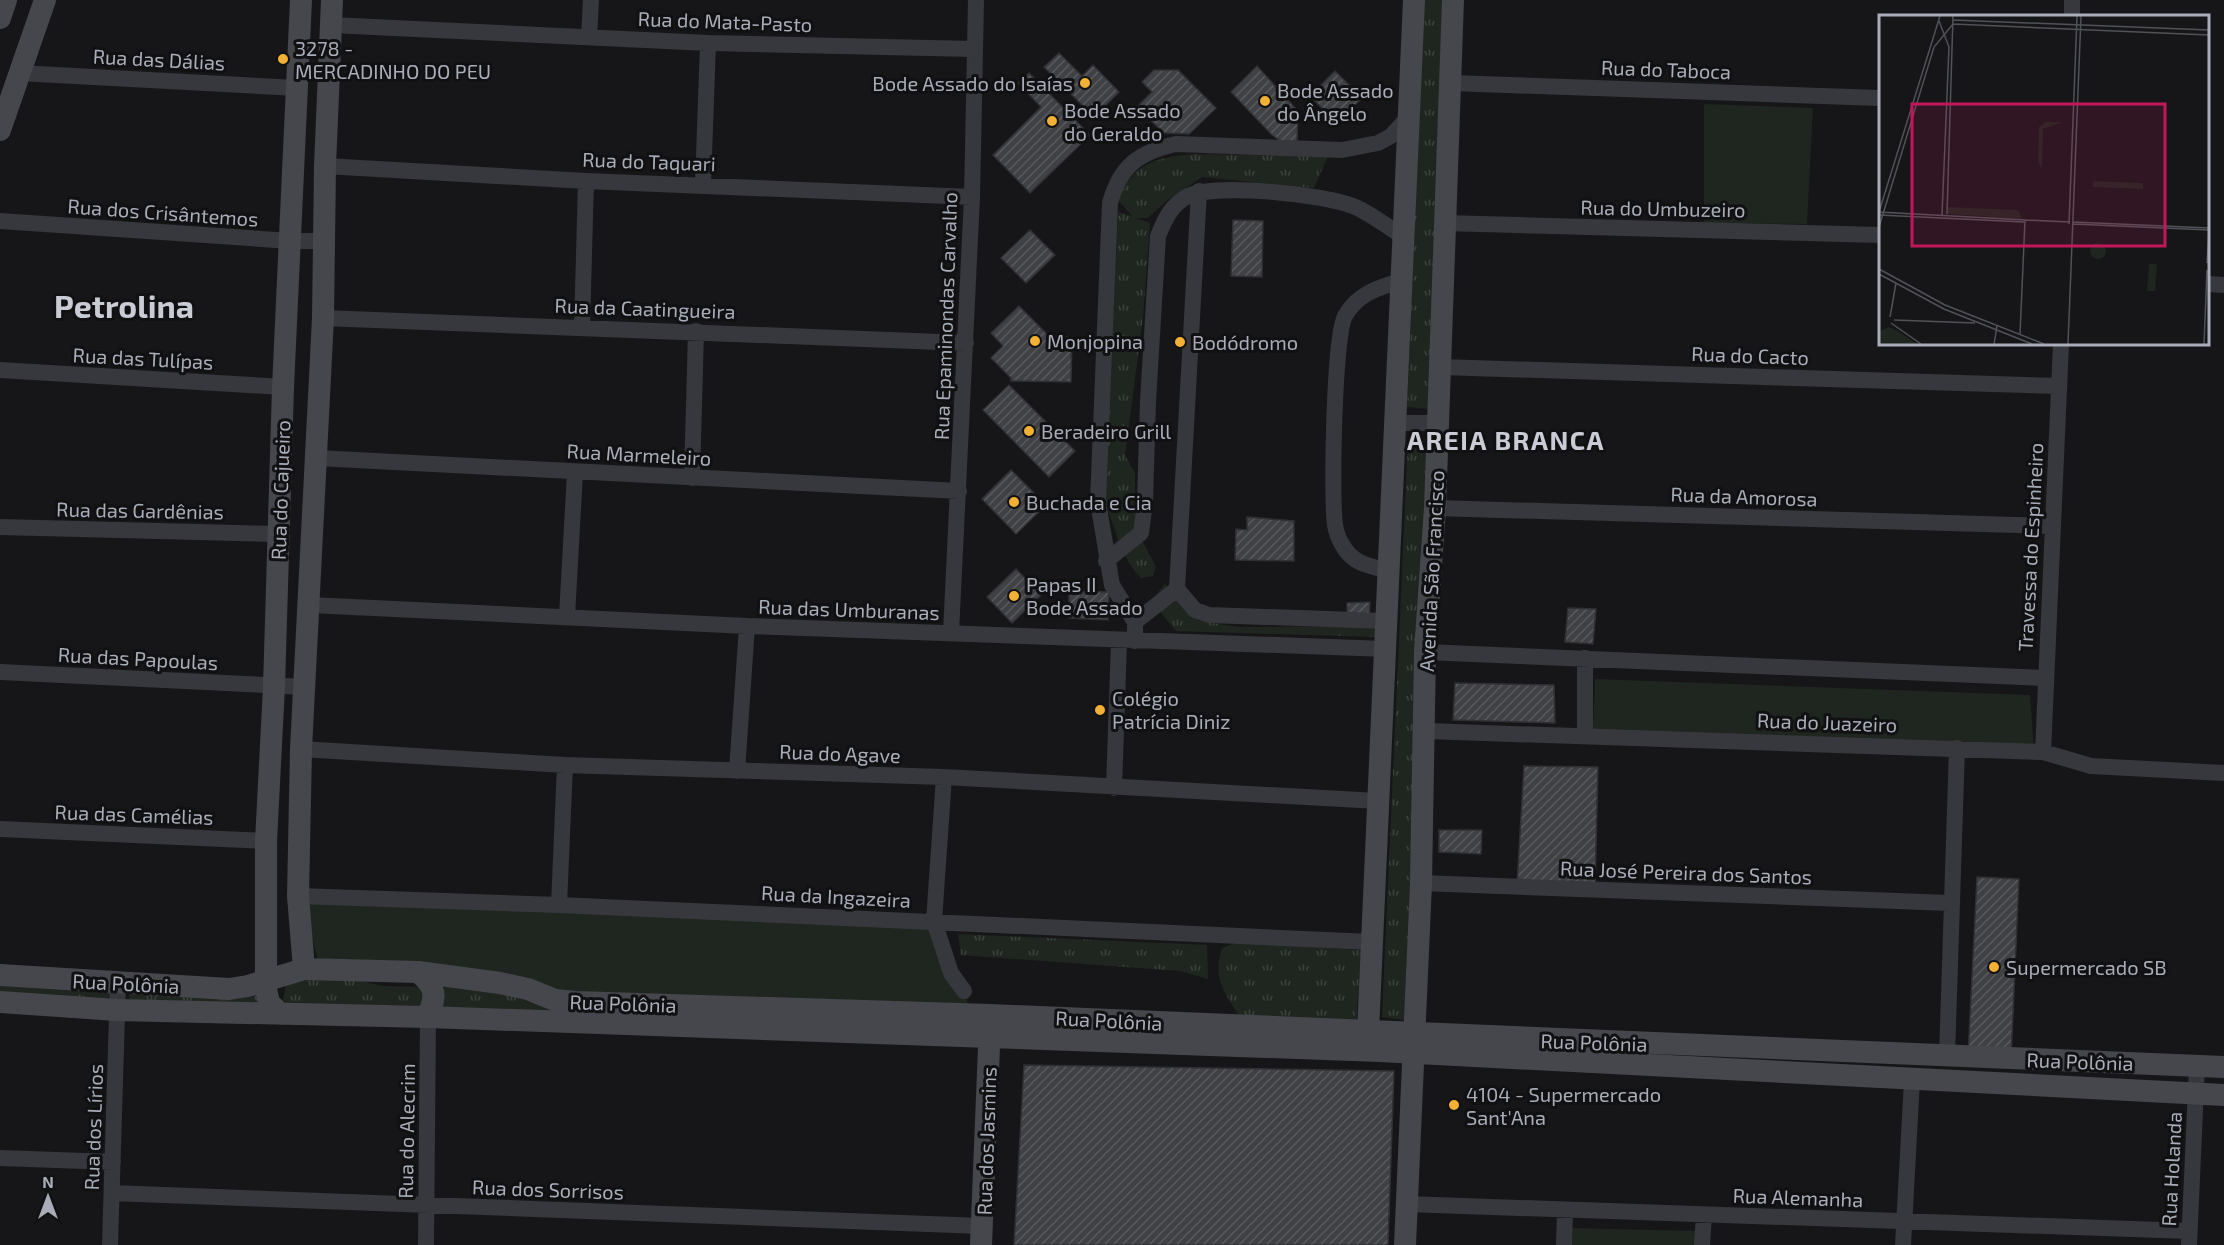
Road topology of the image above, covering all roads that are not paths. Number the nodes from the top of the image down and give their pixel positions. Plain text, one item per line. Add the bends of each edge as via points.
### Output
1 (6, 0) edge
2 (45, 0) edge
3 (301, 0) edge
4 (332, 0) edge
5 (591, 0) edge
6 (976, 0) edge
7 (1414, 0) edge
8 (1453, 0) edge
9 (0, 18) edge
10 (331, 25) junction
11 (589, 36) junction
12 (708, 43) junction
13 (974, 49) junction
14 (19, 73) junction
15 (1451, 82) junction
16 (297, 88) junction
17 (1879, 98) edge
18 (1409, 116) junction
19 (0, 130) edge
20 (325, 166) junction
21 (586, 181) junction
22 (703, 184) junction
23 (1199, 191) junction
24 (972, 197) junction
25 (0, 221) edge
26 (1444, 224) junction
27 (1879, 235) edge
28 (1404, 237) junction
29 (323, 241) junction
30 (291, 242) junction
31 (1401, 281) junction
32 (2209, 284) edge
33 (2224, 285) edge
34 (323, 318) junction
35 (582, 327) junction
36 (696, 331) junction
37 (966, 343) junction
38 (2061, 345) edge
39 (1440, 367) junction
40 (0, 370) edge
41 (2059, 386) junction
42 (283, 387) junction
43 (1396, 423) junction
44 (1436, 423) junction
45 (316, 458) junction
46 (575, 472) junction
47 (692, 478) junction
48 (959, 491) junction
49 (1435, 508) junction
50 (2053, 526) junction
51 (0, 527) edge
52 (278, 534) junction
53 (1106, 561) junction
54 (1389, 571) junction
55 (1177, 589) junction
56 (310, 605) junction
57 (567, 617) junction
58 (1386, 621) junction
59 (1136, 622) junction
60 (747, 626) junction
61 (951, 633) junction
62 (1126, 641) junction
63 (1386, 649) junction
64 (1425, 652) junction
65 (1585, 658) junction
66 (0, 672) edge
67 (2045, 678) junction
68 (274, 687) junction
69 (305, 687) junction
70 (1426, 731) junction
71 (1586, 736) junction
72 (1957, 748) junction
73 (301, 750) junction
74 (2043, 752) junction
75 (565, 765) junction
76 (737, 771) junction
77 (2224, 773) edge
78 (944, 777) junction
79 (1114, 788) junction
80 (1378, 801) junction
81 (0, 830) edge
82 (266, 841) junction
83 (1421, 883) junction
84 (298, 896) junction
85 (1950, 903) junction
86 (559, 904) junction
87 (934, 921) junction
88 (1371, 942) junction
89 (304, 969) junction
90 (418, 972) junction
91 (0, 975) edge
92 (266, 981) junction
93 (118, 982) junction
94 (964, 991) dead end
95 (0, 1002) edge
96 (117, 1010) junction
97 (281, 1014) junction
98 (429, 1017) junction
99 (990, 1025) junction
100 (1368, 1032) junction
101 (1414, 1044) junction
102 (1380, 1051) junction
103 (1947, 1056) junction
104 (2197, 1066) junction
105 (2224, 1068) edge
106 (1912, 1080) junction
107 (2196, 1094) junction
108 (2224, 1095) edge
109 (0, 1158) edge
110 (113, 1162) junction
111 (112, 1193) junction
112 (1406, 1204) junction
113 (426, 1206) junction
114 (1565, 1211) junction
115 (1704, 1215) junction
116 (1903, 1222) junction
117 (982, 1235) edge
118 (2189, 1238) edge
119 (110, 1245) edge
120 (426, 1245) edge
121 (1405, 1245) edge
122 (1564, 1245) edge
123 (1702, 1245) edge
124 (1903, 1245) edge

1 - 9 street
2 - 14 street
3 - 16 street, Rua do Cajueiro
4 - 10 street, Rua do Cajueiro
5 - 11 street
6 - 13 street, Rua Epaminondas Carvalho
7 - 18 street, Avenida São Francisco
8 - 15 street, Avenida São Francisco
10 - 11 street, Rua do Mata-Pasto
10 - 20 street, Rua do Cajueiro
11 - 12 street, Rua do Mata-Pasto
12 - 13 street, Rua do Mata-Pasto
12 - 22 street
13 - 24 street, Rua Epaminondas Carvalho
14 - 16 street, Rua das Dálias
14 - 19 street
15 - 17 street, Rua do Taboca
15 - 26 street, Avenida São Francisco
16 - 30 street, Rua do Cajueiro
18 - 28 street, Avenida São Francisco
18 - 53 street via 1391,136 1364,146 1342,150 1176,144 1153,149 1121,173 1110,203 1099,475 1098,502
20 - 21 street, Rua do Taquari
20 - 29 street, Rua do Cajueiro
21 - 22 street, Rua do Taquari
21 - 35 street
22 - 24 street, Rua do Taquari
23 - 28 street via 1223,189 1325,198 1367,213
23 - 53 street via 1174,206 1158,236 1141,533
23 - 55 street
24 - 37 street, Rua Epaminondas Carvalho
25 - 30 street, Rua dos Crisântemos
26 - 27 street, Rua do Umbuzeiro
26 - 39 street, Avenida São Francisco
28 - 31 street, Avenida São Francisco
29 - 30 street, Rua dos Crisântemos
29 - 34 street, Rua do Cajueiro
30 - 42 street, Rua do Cajueiro
31 - 43 street, Avenida São Francisco
31 - 54 street via 1364,295 1344,317 1337,368 1335,527 1355,561
32 - 33 street
34 - 35 street, Rua da Caatingueira
34 - 45 street, Rua do Cajueiro
35 - 36 street, Rua da Caatingueira
36 - 37 street, Rua da Caatingueira
36 - 47 street
37 - 48 street, Rua Epaminondas Carvalho
38 - 41 street, Travessa do Espinheiro
39 - 41 street, Rua do Cacto
39 - 44 street, Avenida São Francisco
40 - 42 street, Rua das Tulípas
41 - 50 street, Travessa do Espinheiro
42 - 52 street, Rua do Cajueiro
43 - 44 street
43 - 54 street, Avenida São Francisco
44 - 49 street, Avenida São Francisco
45 - 46 street, Rua Marmeleiro
45 - 56 street, Rua do Cajueiro
46 - 47 street, Rua Marmeleiro
46 - 57 street
47 - 48 street, Rua Marmeleiro
48 - 61 street, Rua Epaminondas Carvalho
49 - 50 street, Rua da Amorosa
49 - 64 street, Avenida São Francisco
50 - 67 street, Travessa do Espinheiro
51 - 52 street, Rua das Gardênias
52 - 68 street, Rua do Cajueiro
53 - 59 street via 1112,585
54 - 58 street, Avenida São Francisco
55 - 58 street via 1195,610 1209,615
55 - 59 street
56 - 57 street, Rua das Umburanas
56 - 69 street, Rua do Cajueiro
57 - 60 street, Rua das Umburanas
58 - 63 street, Avenida São Francisco
59 - 62 street
60 - 61 street, Rua das Umburanas
60 - 76 street
61 - 62 street, Rua das Umburanas
62 - 63 street, Rua das Umburanas
62 - 79 street
63 - 80 street, Avenida São Francisco
64 - 65 street
64 - 70 street, Avenida São Francisco
65 - 67 street
65 - 71 street
66 - 68 street, Rua das Papoulas
67 - 74 street, Travessa do Espinheiro
68 - 69 street, Rua das Papoulas
68 - 82 street, Rua do Cajueiro
69 - 73 street, Rua do Cajueiro
70 - 71 street, Rua do Juazeiro
70 - 83 street, Avenida São Francisco
71 - 72 street, Rua do Juazeiro
72 - 74 street, Rua do Juazeiro
72 - 85 street
73 - 75 street, Rua do Agave
73 - 84 street, Rua do Cajueiro
74 - 77 street, Rua do Juazeiro via 2091,766
75 - 76 street, Rua do Agave
75 - 86 street
76 - 78 street, Rua do Agave
78 - 79 street, Rua do Agave
78 - 87 street
79 - 80 street, Rua do Agave
80 - 88 street, Avenida São Francisco
81 - 82 street, Rua das Camélias
82 - 92 street, Rua do Cajueiro
83 - 85 street, Rua José Pereira dos Santos
83 - 101 street, Avenida São Francisco
84 - 86 street, Rua da Ingazeira
84 - 89 street, Rua do Cajueiro
85 - 103 street
86 - 87 street, Rua da Ingazeira
87 - 88 street, Rua da Ingazeira
87 - 94 street via 951,973
88 - 100 street, Avenida São Francisco
89 - 90 street, Rua Polônia
89 - 92 street, Rua Polônia
90 - 98 street via 433,989
90 - 99 street, Rua Polônia via 500,983 555,1000 576,1002
91 - 93 street, Rua Polônia
92 - 93 street, Rua Polônia via 229,989
92 - 97 street, Rua do Cajueiro via 269,1002
93 - 96 street, Rua dos Lírios
95 - 96 street, Rua Polônia
96 - 97 street, Rua Polônia
96 - 110 street, Rua dos Lírios
97 - 98 street, Rua Polônia
98 - 99 street, Rua Polônia
98 - 113 street, Rua do Alecrim
99 - 100 street, Rua Polônia
99 - 102 street, Rua Polônia
99 - 117 street, Rua dos Jasmins
100 - 101 street, Rua Polônia
100 - 102 street
101 - 102 street, Rua Polônia
101 - 103 street, Rua Polônia
101 - 106 street, Rua Polônia
101 - 112 street, Avenida São Francisco
103 - 104 street, Rua Polônia
104 - 105 street, Rua Polônia
104 - 107 street, Rua Holanda
106 - 107 street, Rua Polônia
106 - 116 street
107 - 108 street, Rua Polônia
107 - 118 street, Rua Holanda
109 - 110 street
110 - 111 street, Rua dos Lírios
111 - 113 street, Rua dos Sorrisos
111 - 119 street, Rua dos Lírios
112 - 114 street, Rua Alemanha
112 - 121 street, Avenida São Francisco
113 - 117 street, Rua dos Sorrisos
113 - 120 street, Rua do Alecrim
114 - 115 street, Rua Alemanha
114 - 122 street
115 - 116 street, Rua Alemanha
115 - 123 street
116 - 118 street, Rua Alemanha
116 - 124 street

